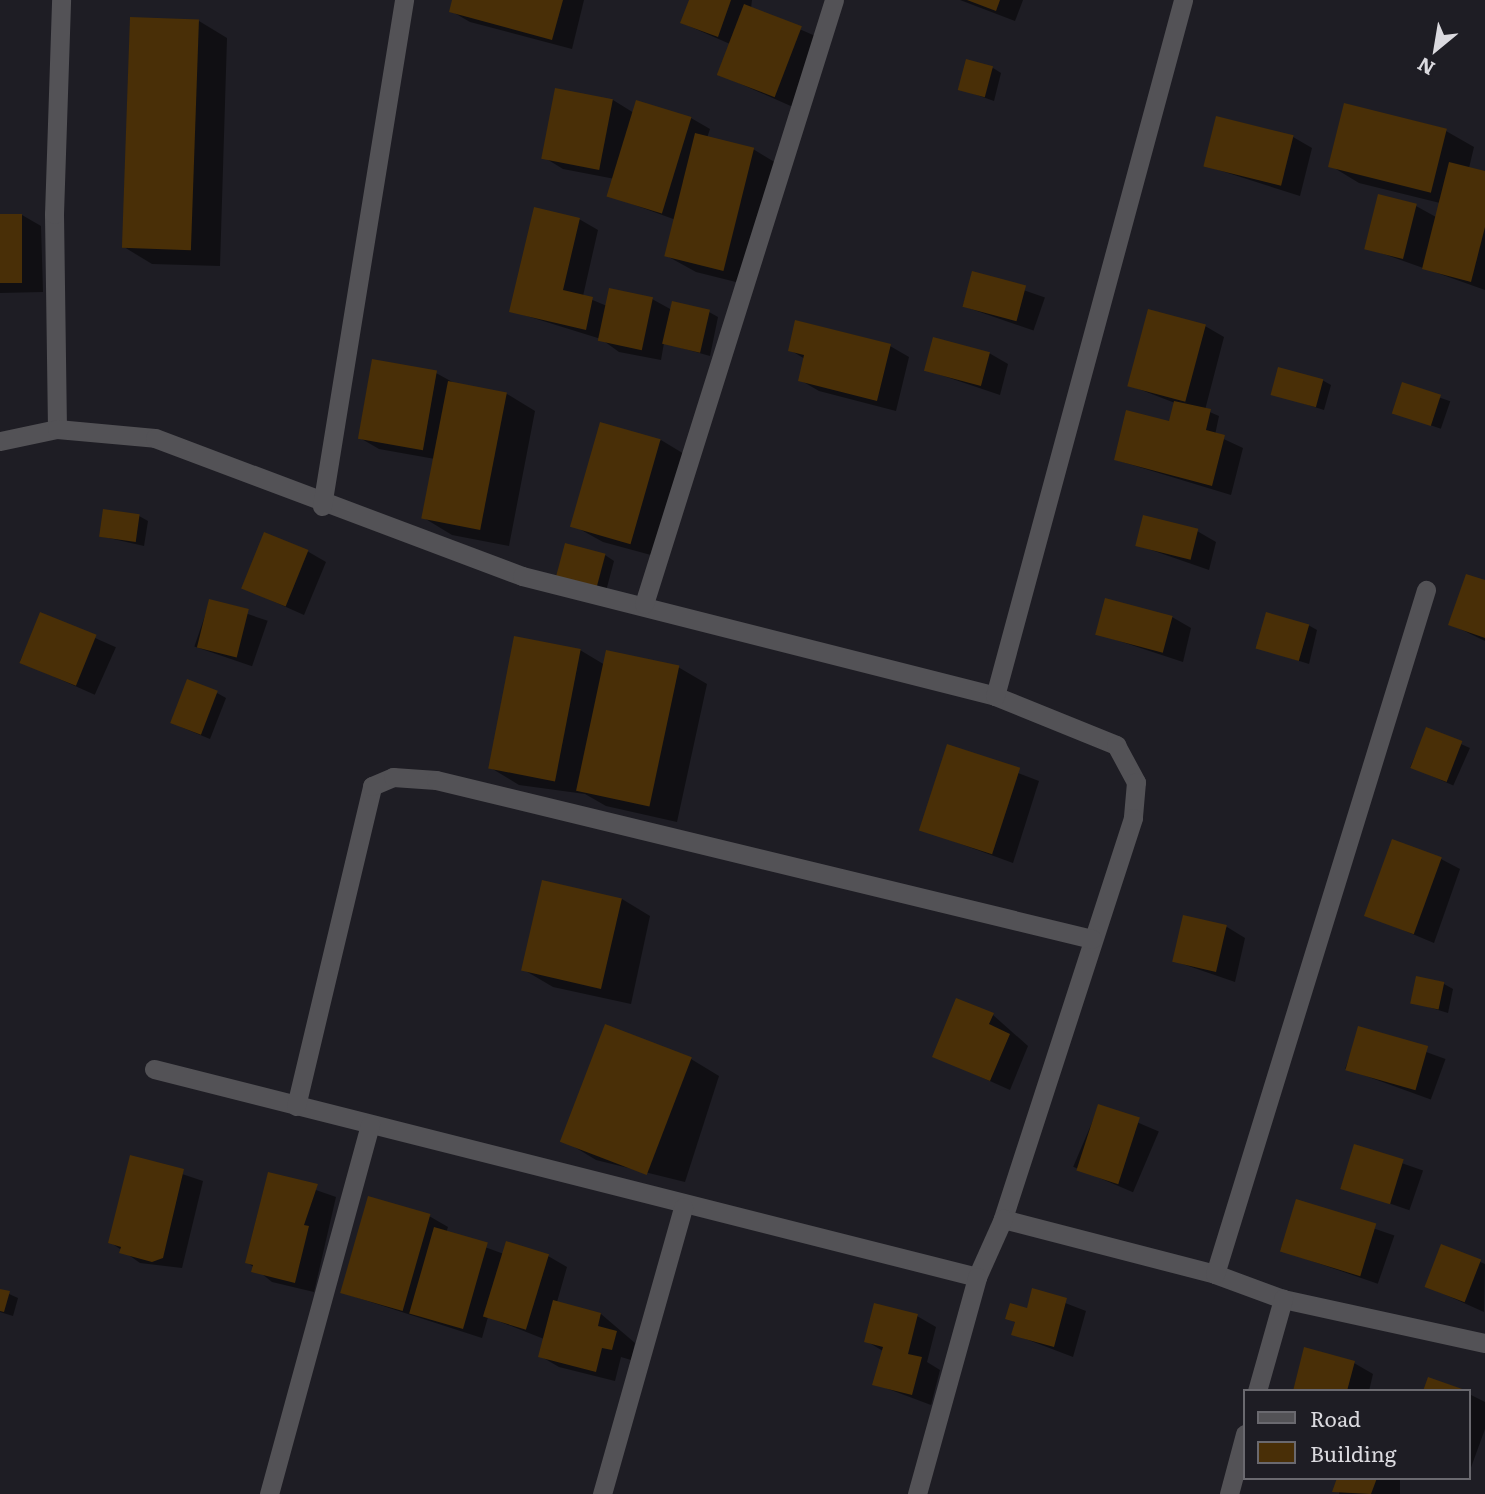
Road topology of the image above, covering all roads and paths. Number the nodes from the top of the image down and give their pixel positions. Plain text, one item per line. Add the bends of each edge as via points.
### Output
1 (61, 0) edge
2 (404, 0) edge
3 (834, 0) edge
4 (1183, 0) edge
5 (57, 429) junction
6 (0, 442) edge
7 (322, 506) junction
8 (1426, 590) dead end
9 (644, 604) junction
10 (995, 696) junction
11 (1092, 939) junction
12 (154, 1069) dead end
13 (296, 1106) junction
14 (370, 1125) junction
15 (683, 1207) junction
16 (1003, 1219) junction
17 (1215, 1274) junction
18 (977, 1277) junction
19 (1283, 1298) junction
20 (1485, 1343) edge
21 (1258, 1389) edge
22 (1244, 1438) edge
23 (270, 1494) edge
24 (602, 1494) edge
25 (917, 1494) edge
26 (1228, 1494) edge

1 - 5 street via 54,214
2 - 7 street
3 - 9 street
4 - 10 street
5 - 6 street
5 - 7 street via 155,438
7 - 9 street via 522,576
8 - 17 street
9 - 10 street
10 - 11 street via 1116,746 1136,782 1133,818
11 - 13 street via 436,780 393,777 372,786
11 - 16 street
12 - 13 street
13 - 14 street
14 - 15 street
14 - 23 street
15 - 18 street
15 - 24 street
16 - 17 street
16 - 18 street
17 - 19 street
18 - 25 street
19 - 20 street
19 - 21 street
22 - 26 street

